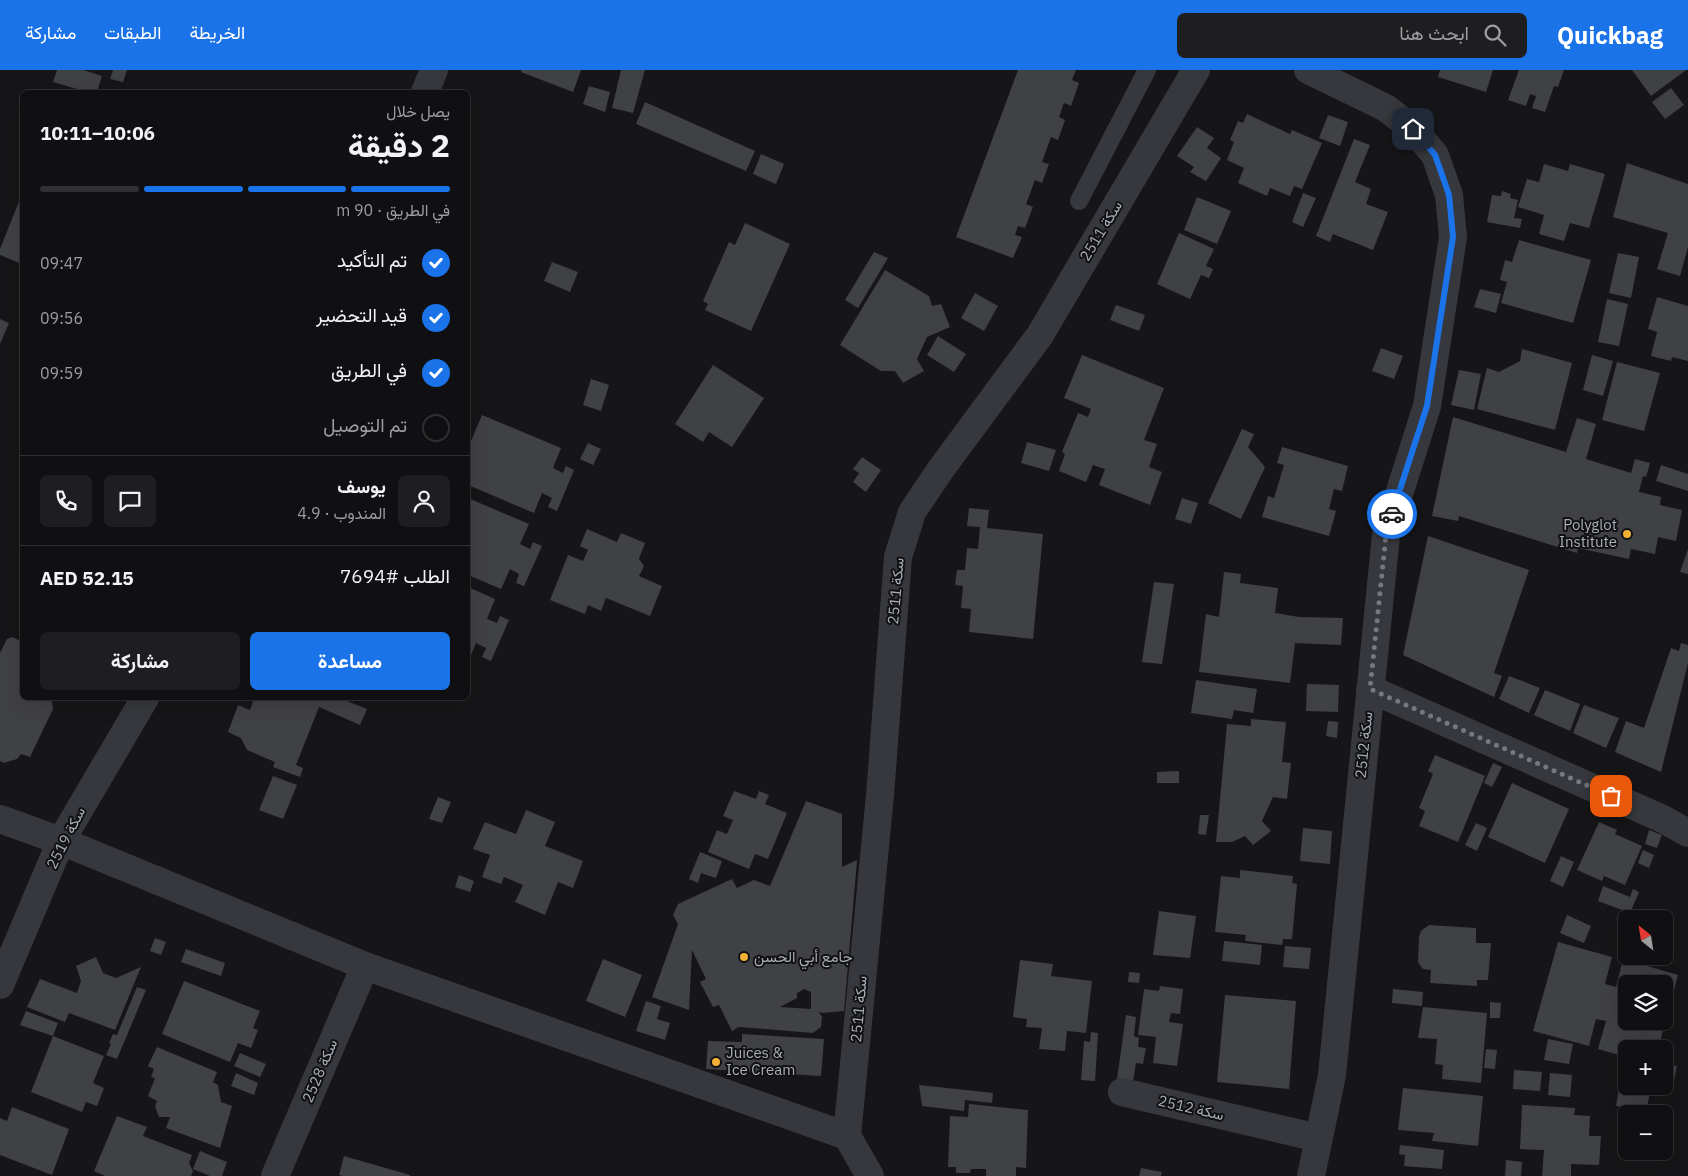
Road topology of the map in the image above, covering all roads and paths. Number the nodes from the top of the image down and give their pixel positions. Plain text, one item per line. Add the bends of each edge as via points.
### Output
1 (434, 70) edge
2 (1147, 70) edge
3 (1196, 70) edge
4 (1308, 70) edge
5 (426, 90) edge
6 (1078, 201) dead end
7 (1370, 689) junction
8 (144, 700) edge
9 (0, 819) edge
10 (1688, 833) edge
11 (61, 841) junction
12 (365, 966) junction
13 (0, 985) edge
14 (1122, 1092) dead end
15 (847, 1136) junction
16 (1318, 1138) junction
17 (275, 1176) edge
18 (870, 1176) edge
19 (1311, 1176) edge

1 - 5 street
2 - 6 lane
3 - 15 street, سكة 2511 via 1040,334 912,512 898,557 880,795
4 - 7 street, سكة 2512 via 1386,108 1413,129 1435,155 1449,195 1453,237 1427,406 1386,535
7 - 10 street
7 - 16 street, سكة 2512 via 1332,1075
8 - 11 street, سكة 2519
9 - 11 street
11 - 12 street
11 - 13 street, سكة 2519
12 - 15 street
12 - 17 street, سكة 2528
14 - 16 street, سكة 2512
15 - 18 street
16 - 19 street, سكة 2512

